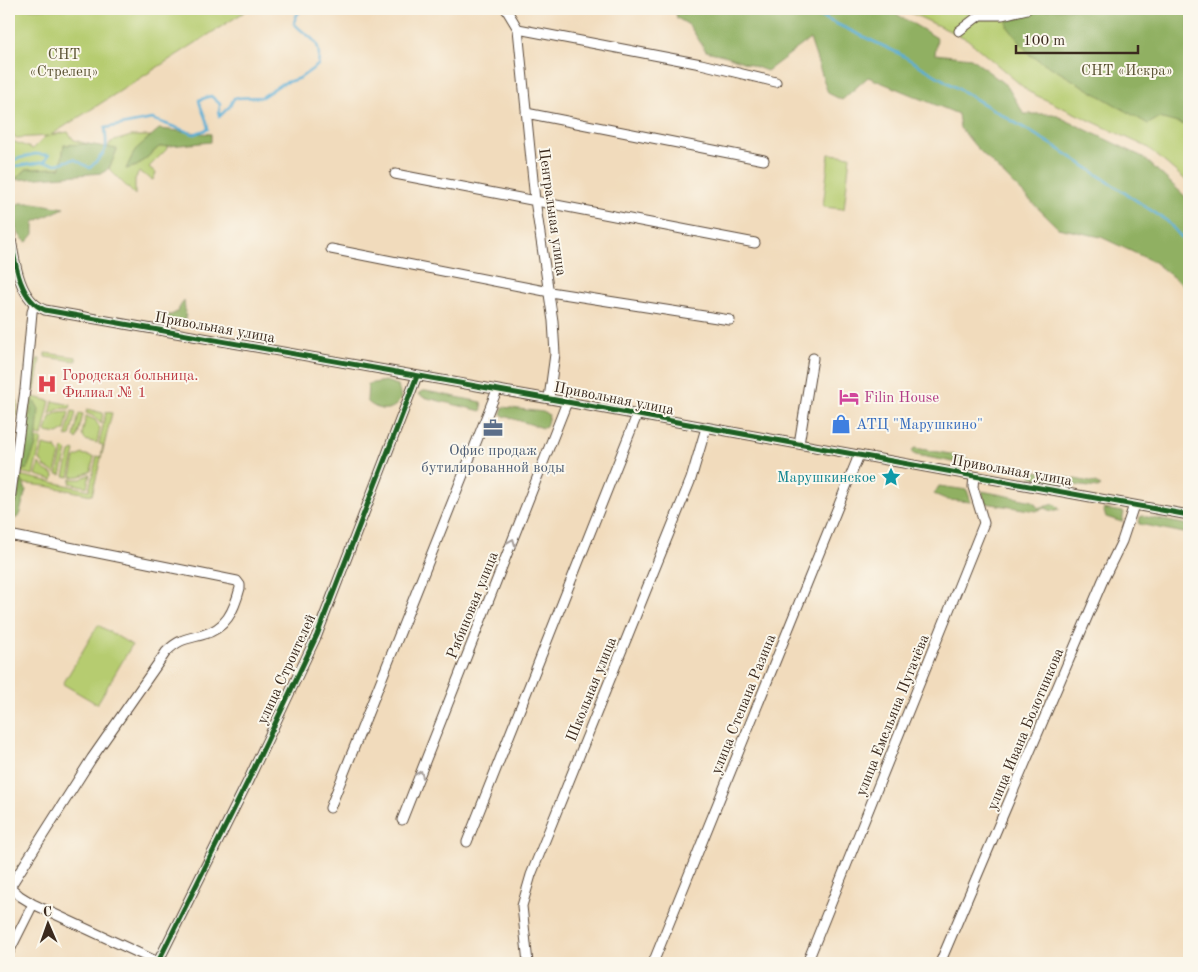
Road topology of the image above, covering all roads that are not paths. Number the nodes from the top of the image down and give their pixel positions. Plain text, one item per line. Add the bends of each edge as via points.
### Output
1 (506, 9) edge
2 (1027, 9) edge
3 (982, 12) edge
4 (518, 29) junction
5 (959, 31) dead end
6 (776, 82) dead end
7 (526, 113) junction
8 (764, 160) dead end
9 (395, 174) dead end
10 (535, 200) junction
11 (9, 227) edge
12 (755, 243) dead end
13 (331, 249) dead end
14 (550, 292) junction
15 (34, 304) junction
16 (730, 320) dead end
17 (813, 358) dead end
18 (417, 376) junction
19 (498, 390) junction
20 (549, 398) junction
21 (567, 402) junction
22 (637, 415) junction
23 (706, 428) junction
24 (799, 444) junction
25 (859, 455) junction
26 (974, 476) junction
27 (1134, 505) junction
28 (9, 508) edge
29 (1189, 515) edge
30 (9, 535) edge
31 (330, 808) dead end
32 (402, 820) dead end
33 (467, 842) dead end
34 (10, 886) edge
35 (33, 904) junction
36 (9, 952) edge
37 (159, 963) edge
38 (528, 963) edge
39 (652, 963) edge
40 (807, 963) edge
41 (940, 963) edge

1 - 4 street
2 - 3 street via 1002,15
3 - 5 street
4 - 6 street via 701,64
4 - 7 street, Центральная улица
7 - 8 street
7 - 10 street, Центральная улица
9 - 10 street
10 - 12 street
10 - 14 street, Центральная улица
11 - 15 street via 22,285
13 - 14 street
14 - 16 street
14 - 20 street, Центральная улица via 555,354
15 - 18 street, Привольная улица via 45,310
15 - 28 street
17 - 24 street
18 - 19 street, Привольная улица
18 - 37 street, улица Строителей via 318,634
19 - 20 street, Привольная улица
19 - 31 street
20 - 21 street, Привольная улица
21 - 22 street, Привольная улица
32 -> 21 street, Рябиновая улица
22 - 23 street, Привольная улица
22 - 33 street
23 - 24 street, Привольная улица
23 - 38 street, Школьная улица via 691,479 531,875 522,906
24 - 25 street, Привольная улица
25 - 26 street, Привольная улица
25 - 39 street, улица Степана Разина
26 - 27 street, Привольная улица
26 - 40 street, улица Емельяна Пугачёва via 973,487 984,523
27 - 29 street, Привольная улица
27 - 41 street, улица Ивана Болотникова via 1122,541
30 - 34 street via 237,581 240,585 229,616 220,627 203,635 182,639 166,652 92,758
34 - 35 street
35 - 36 street
35 - 37 street

